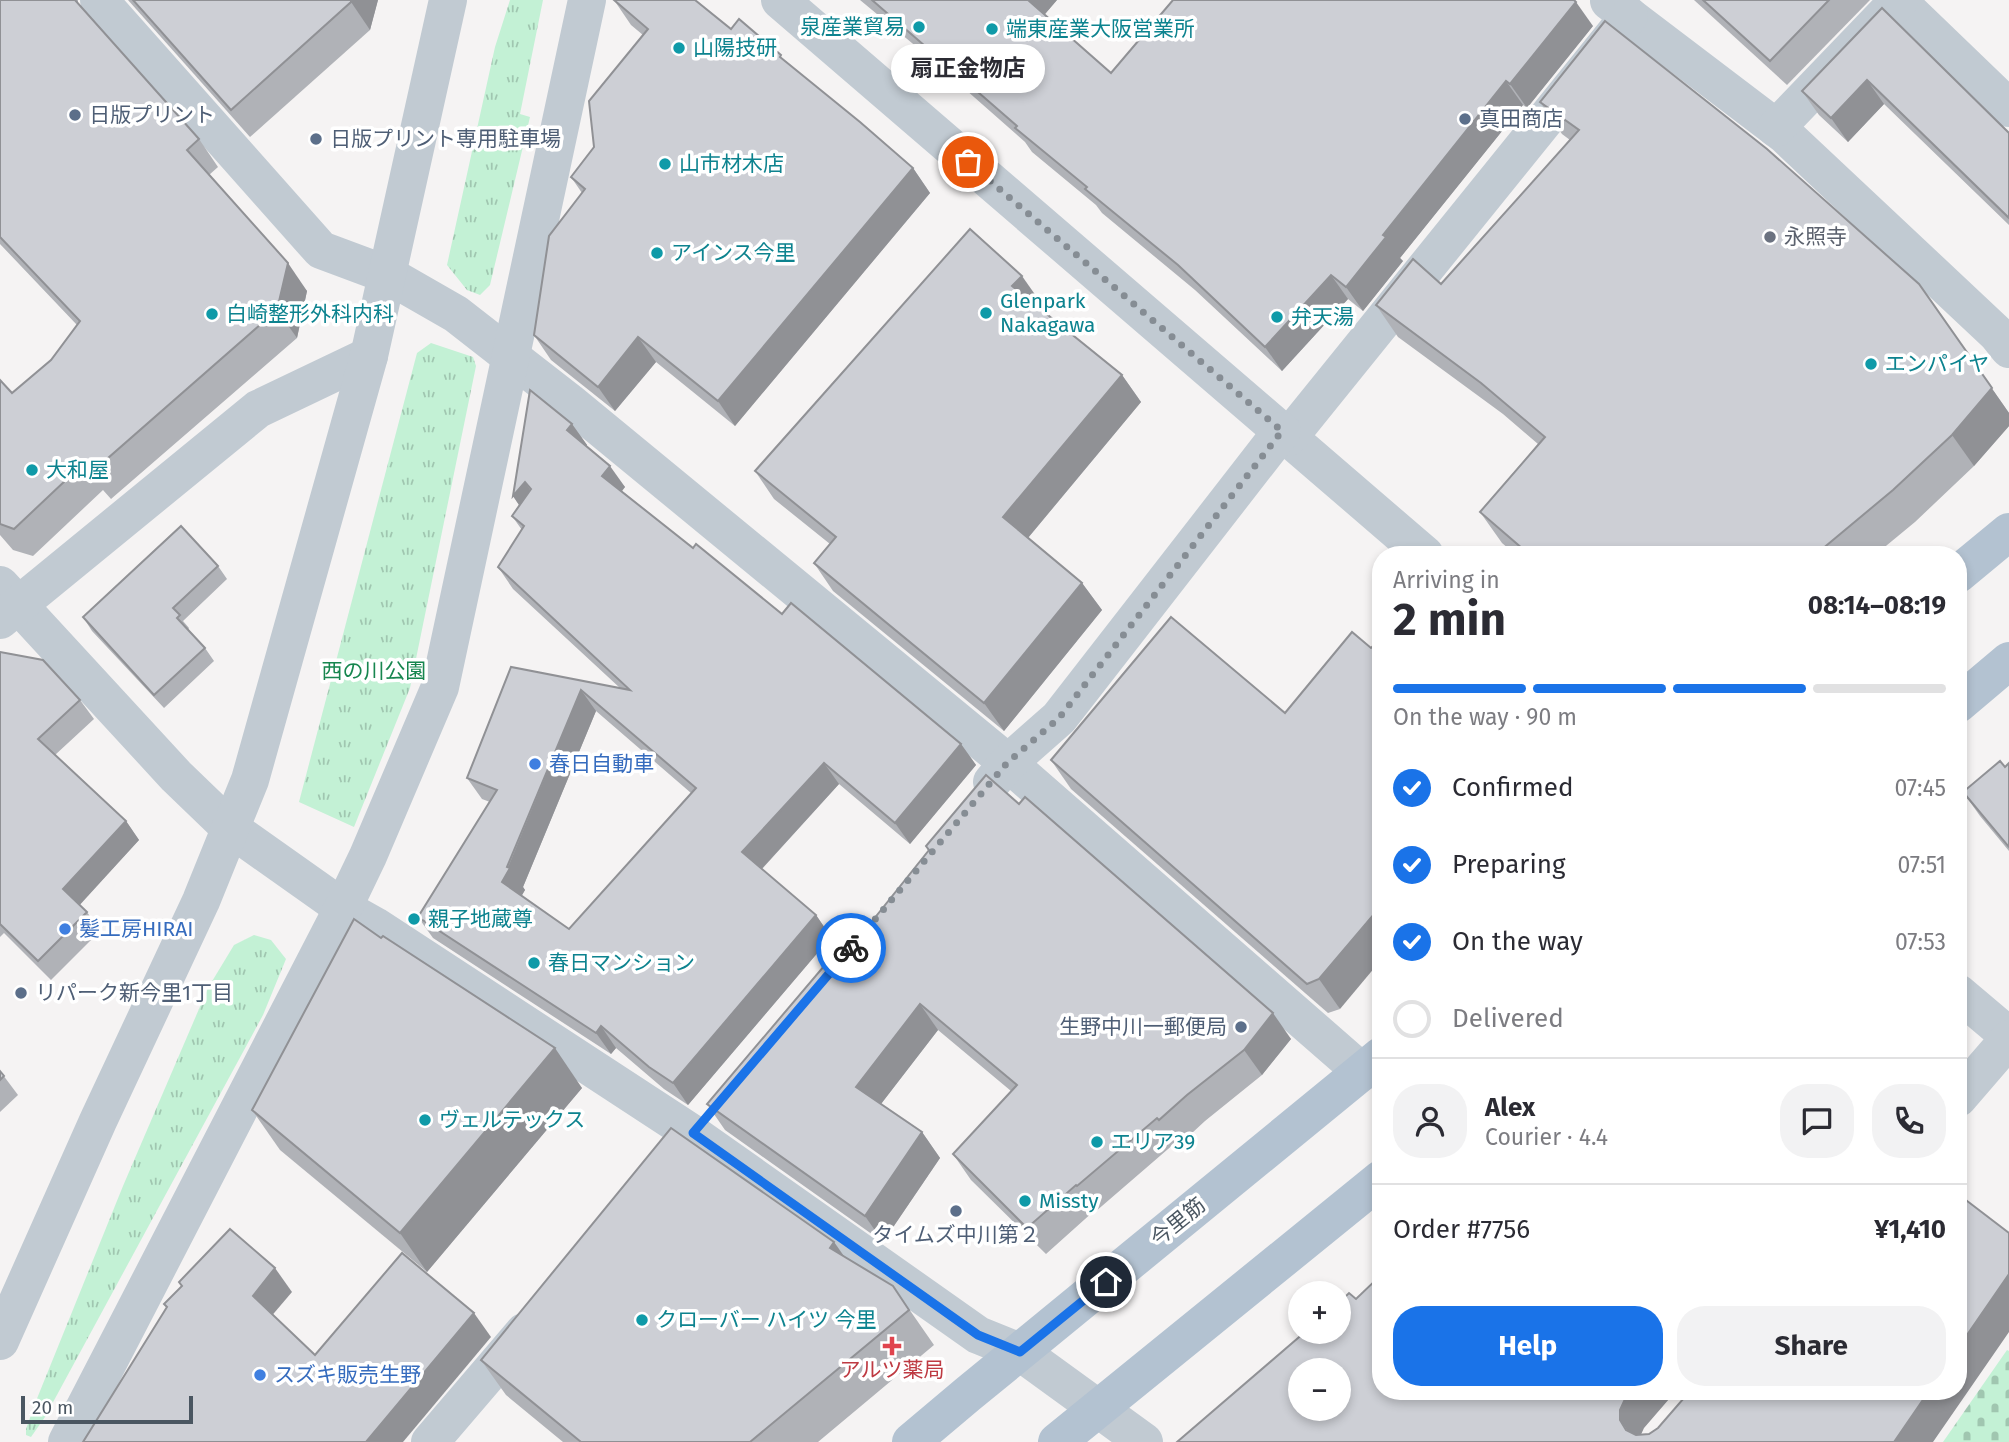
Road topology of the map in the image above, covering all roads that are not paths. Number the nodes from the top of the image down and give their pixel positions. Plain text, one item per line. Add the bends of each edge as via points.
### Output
1 (99, 0) edge
2 (448, 0) edge
3 (587, 0) edge
4 (780, 0) edge
5 (1899, 0) edge
6 (1618, 8) edge
7 (2009, 108) edge
8 (1776, 128) junction
9 (388, 275) junction
10 (2005, 335) edge
11 (369, 356) junction
12 (510, 357) junction
13 (1286, 434) junction
14 (2009, 532) edge
15 (1414, 546) edge
16 (1967, 567) edge
17 (6, 603) edge
18 (2009, 661) edge
19 (1967, 696) edge
20 (1007, 763) junction
21 (972, 805) edge
22 (230, 828) junction
23 (343, 908) junction
24 (1967, 1001) edge
25 (2009, 1038) edge
26 (1371, 1064) edge
27 (1967, 1087) edge
28 (1372, 1185) edge
29 (11, 1278) edge
30 (548, 1304) edge
31 (0, 1342) edge
32 (1020, 1352) junction
33 (1098, 1408) junction
34 (67, 1442) edge
35 (430, 1442) edge
36 (912, 1442) edge
37 (1056, 1442) edge
38 (1144, 1442) edge

1 - 9 street via 320,250
2 - 9 street
3 - 12 street
4 - 13 street
5 - 7 street
5 - 8 street
6 - 8 street
6 - 13 street
8 - 10 street
9 - 11 street
9 - 12 street via 456,314
11 - 17 street via 258,409
11 - 22 street via 250,780
12 - 20 street
12 - 23 street via 440,687
13 - 15 street
13 - 20 street via 1059,718
14 - 16 main road
17 - 22 street
18 - 19 main road
20 - 21 street
20 - 26 street
22 - 23 street
22 - 29 street via 104,1109
23 - 32 street via 693,1134 978,1335
23 - 34 street
24 - 25 street
25 - 27 street
26 - 32 main road, 今里筋
28 - 33 main road
29 - 31 street
30 - 35 street
32 - 33 street
32 - 36 main road, 今里筋
33 - 37 main road
33 - 38 street

